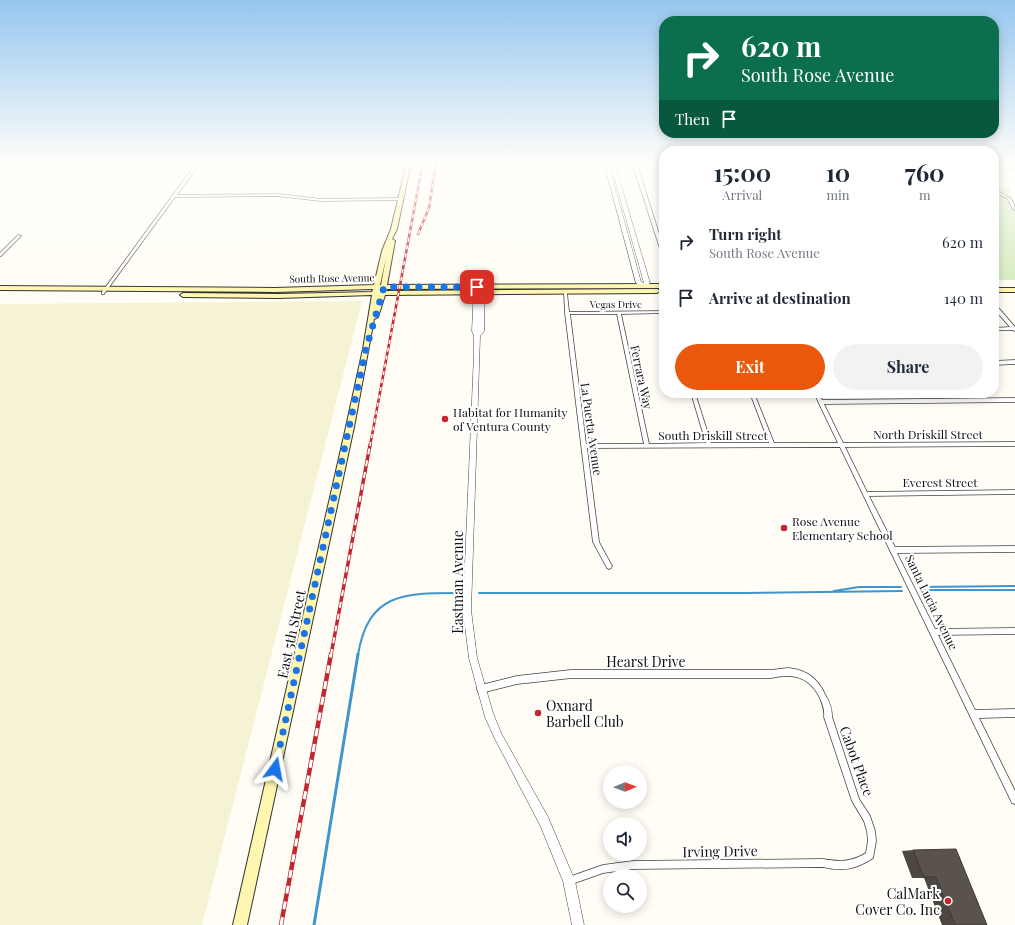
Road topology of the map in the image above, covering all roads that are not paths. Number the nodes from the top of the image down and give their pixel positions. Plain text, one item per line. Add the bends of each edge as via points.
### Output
1 (167, 205) edge
2 (400, 205) edge
3 (618, 205) edge
4 (624, 205) edge
5 (648, 205) edge
6 (394, 229) junction
7 (19, 236) dead end
8 (659, 240) edge
9 (0, 255) edge
10 (999, 285) edge
11 (1015, 285) edge
12 (659, 287) edge
13 (0, 288) edge
14 (645, 289) junction
15 (275, 290) junction
16 (376, 290) junction
17 (383, 290) junction
18 (480, 290) junction
19 (659, 290) edge
20 (999, 290) edge
21 (1015, 290) edge
22 (104, 291) junction
23 (0, 293) edge
24 (565, 293) junction
25 (217, 295) junction
26 (659, 312) edge
27 (999, 312) edge
28 (567, 313) junction
29 (618, 313) junction
30 (999, 329) edge
31 (1014, 329) edge
32 (366, 349) junction
33 (1015, 362) edge
34 (999, 363) edge
35 (695, 398) edge
36 (754, 398) edge
37 (818, 398) edge
38 (1015, 400) edge
39 (820, 402) junction
40 (841, 444) junction
41 (1015, 444) edge
42 (709, 445) junction
43 (772, 445) junction
44 (585, 446) junction
45 (647, 446) junction
46 (1015, 492) edge
47 (866, 494) junction
48 (1015, 549) edge
49 (893, 550) junction
50 (609, 566) dead end
51 (1015, 631) edge
52 (933, 632) junction
53 (811, 678) joint
54 (481, 690) junction
55 (1015, 713) edge
56 (973, 714) junction
57 (1015, 800) edge
58 (870, 855) joint
59 (569, 881) junction
60 (240, 925) edge
61 (578, 925) edge

1 - 22 street
2 - 6 main road, East 5th Street
3 - 14 street via 639,283
4 - 14 street via 646,283
5 - 8 street
6 - 16 main road, East 5th Street via 385,251
6 - 17 main road, East 5th Street
7 - 9 street
10 - 11 main road
12 - 14 main road, South Rose Avenue
13 - 22 main road, South Rose Avenue
14 - 18 main road, South Rose Avenue
14 - 19 main road, South Rose Avenue
14 - 24 main road, South Rose Avenue
15 - 16 main road, South Rose Avenue
15 - 22 main road, South Rose Avenue
15 - 25 main road
16 - 17 main road, South Rose Avenue
16 - 25 main road, South Rose Avenue
16 - 32 main road, East 5th Street
17 - 18 main road, South Rose Avenue
17 - 32 main road, East 5th Street
18 - 24 main road, South Rose Avenue
18 - 54 street, Eastman Avenue via 481,331 477,336 467,610 472,658
20 - 21 main road
22 - 23 main road, South Rose Avenue
22 - 25 main road, South Rose Avenue
24 - 28 street, La Puerta Avenue
26 - 29 street, Vegas Drive
27 - 31 street
28 - 29 street, Vegas Drive
28 - 44 street, La Puerta Avenue
29 - 45 street, Ferrara Way
30 - 31 street
32 - 60 main road, East 5th Street
33 - 34 street
35 - 42 street
36 - 43 street
37 - 39 street, Santa Lucia Avenue
38 - 39 street
39 - 40 street, Santa Lucia Avenue
40 - 41 street, North Driskill Street
40 - 43 street, South Driskill Street
40 - 47 street, Santa Lucia Avenue
42 - 43 street, South Driskill Street
42 - 45 street, South Driskill Street
44 - 45 street, South Driskill Street
44 - 50 street, La Puerta Avenue via 596,542
46 - 47 street, Everest Street
47 - 49 street, Santa Lucia Avenue
48 - 49 street
49 - 52 street, Santa Lucia Avenue
51 - 52 street
52 - 56 street, Santa Lucia Avenue
53 - 54 street, Hearst Drive via 788,671 763,674 571,674 517,680
53 - 58 street, Cabot Place via 828,708 828,717 856,801 867,819 872,841
54 - 59 street, Eastman Avenue via 498,736 544,821
55 - 56 street
56 - 57 street, Santa Lucia Avenue
58 - 59 street, Irving Drive via 861,862 841,866 824,863 632,865 603,869
59 - 61 street, Eastman Avenue

